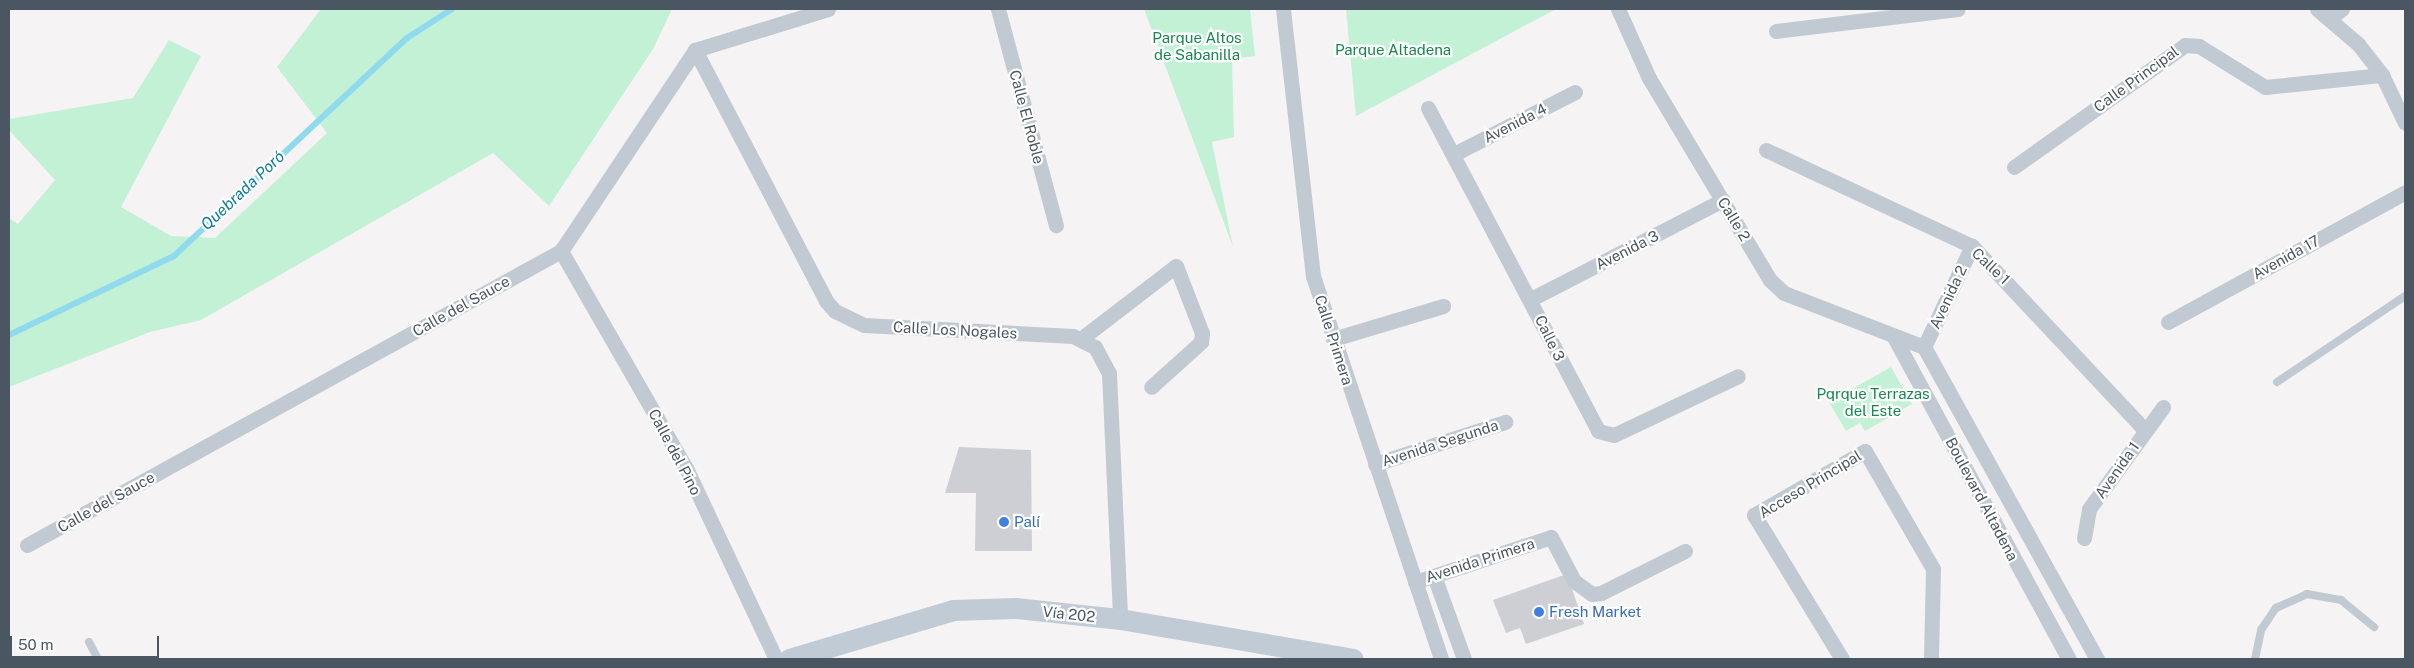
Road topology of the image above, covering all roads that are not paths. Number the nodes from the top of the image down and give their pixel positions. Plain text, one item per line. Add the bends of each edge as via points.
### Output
1 (828, 9) edge
2 (998, 9) edge
3 (1283, 9) edge
4 (1618, 9) edge
5 (1958, 9) edge
6 (2316, 9) edge
7 (1917, 11) edge
8 (2336, 14) edge
9 (1776, 31) dead end
10 (695, 50) junction
11 (2382, 75) junction
12 (1575, 92) dead end
13 (1428, 108) dead end
14 (2405, 123) edge
15 (1766, 150) dead end
16 (1454, 154) junction
17 (2014, 167) dead end
18 (2405, 192) edge
19 (1723, 200) junction
20 (1056, 225) dead end
21 (1972, 246) junction
22 (561, 251) junction
23 (2405, 296) edge
24 (1531, 299) junction
25 (1443, 306) dead end
26 (2168, 322) dead end
27 (1082, 338) junction
28 (1333, 339) junction
29 (1895, 339) junction
30 (1924, 347) junction
31 (1738, 376) dead end
32 (2277, 382) dead end
33 (1151, 387) dead end
34 (2163, 407) dead end
35 (1505, 422) dead end
36 (2145, 430) junction
37 (1375, 464) junction
38 (2004, 492) junction
39 (1984, 503) junction
40 (2084, 538) dead end
41 (27, 545) dead end
42 (1685, 551) dead end
43 (1434, 576) junction
44 (1415, 582) junction
45 (1120, 619) junction
46 (2374, 627) dead end
47 (2082, 632) junction
48 (89, 642) dead end
49 (2060, 644) junction
50 (98, 659) edge
51 (788, 659) edge
52 (1353, 659) edge
53 (1441, 659) edge
54 (1464, 659) edge
55 (1842, 659) edge
56 (1931, 659) edge
57 (2069, 659) edge
58 (2097, 659) edge
59 (2255, 659) edge

1 - 10 street
2 - 20 street, Calle El Roble
3 - 28 street, Calle Primera via 1313,276
4 - 19 street, Calle 2 via 1649,78
5 - 7 street
6 - 8 street
7 - 9 street
8 - 11 street
10 - 22 street, Calle del Sauce
10 - 27 street, Calle Los Nogales via 826,301 835,311 864,324
11 - 14 street
11 - 17 street, Calle Principal via 2265,87 2199,46 2185,45
12 - 16 street, Avenida 4
13 - 16 street, Calle 3
15 - 21 street, Calle 1
16 - 24 street, Calle 3
18 - 26 street, Avenida 17
19 - 24 street, Avenida 3
19 - 29 street, Calle 2 via 1770,280 1784,293
21 - 30 street, Avenida 2
21 - 36 street, Calle 1
22 - 41 street, Calle del Sauce
22 - 51 street, Calle del Pino via 686,468
23 - 32 lane
24 - 31 street, Calle 3 via 1591,422 1606,436 1627,430
25 - 28 street
27 - 33 street via 1176,266 1202,333 1201,342
27 - 45 street via 1095,347 1109,373
28 - 37 street, Calle Primera
29 - 30 street, Calle 2
29 - 39 street, Boulevard Altadena
30 - 38 street, Boulevard Altadena
34 - 36 street, Avenida 1
35 - 37 street, Avenida Segunda
36 - 40 street, Avenida 1 via 2089,509
37 - 44 street, Calle Primera
38 - 39 street
38 - 47 street, Boulevard Altadena
39 - 49 street, Boulevard Altadena
42 - 43 street, Avenida Primera via 1601,593 1592,594 1574,581 1551,537
43 - 44 street, Avenida Primera
43 - 54 street
44 - 53 street, Calle Primera
45 - 51 main road, Vía 202 via 1015,608 953,610
45 - 52 main road, Vía 202
46 - 59 lane via 2341,600 2307,594 2276,608 2261,630
47 - 49 street
47 - 58 street, Boulevard Altadena
48 - 50 lane
49 - 57 street, Boulevard Altadena
55 - 56 street, Acceso Principal via 1754,515 1865,451 1933,568

